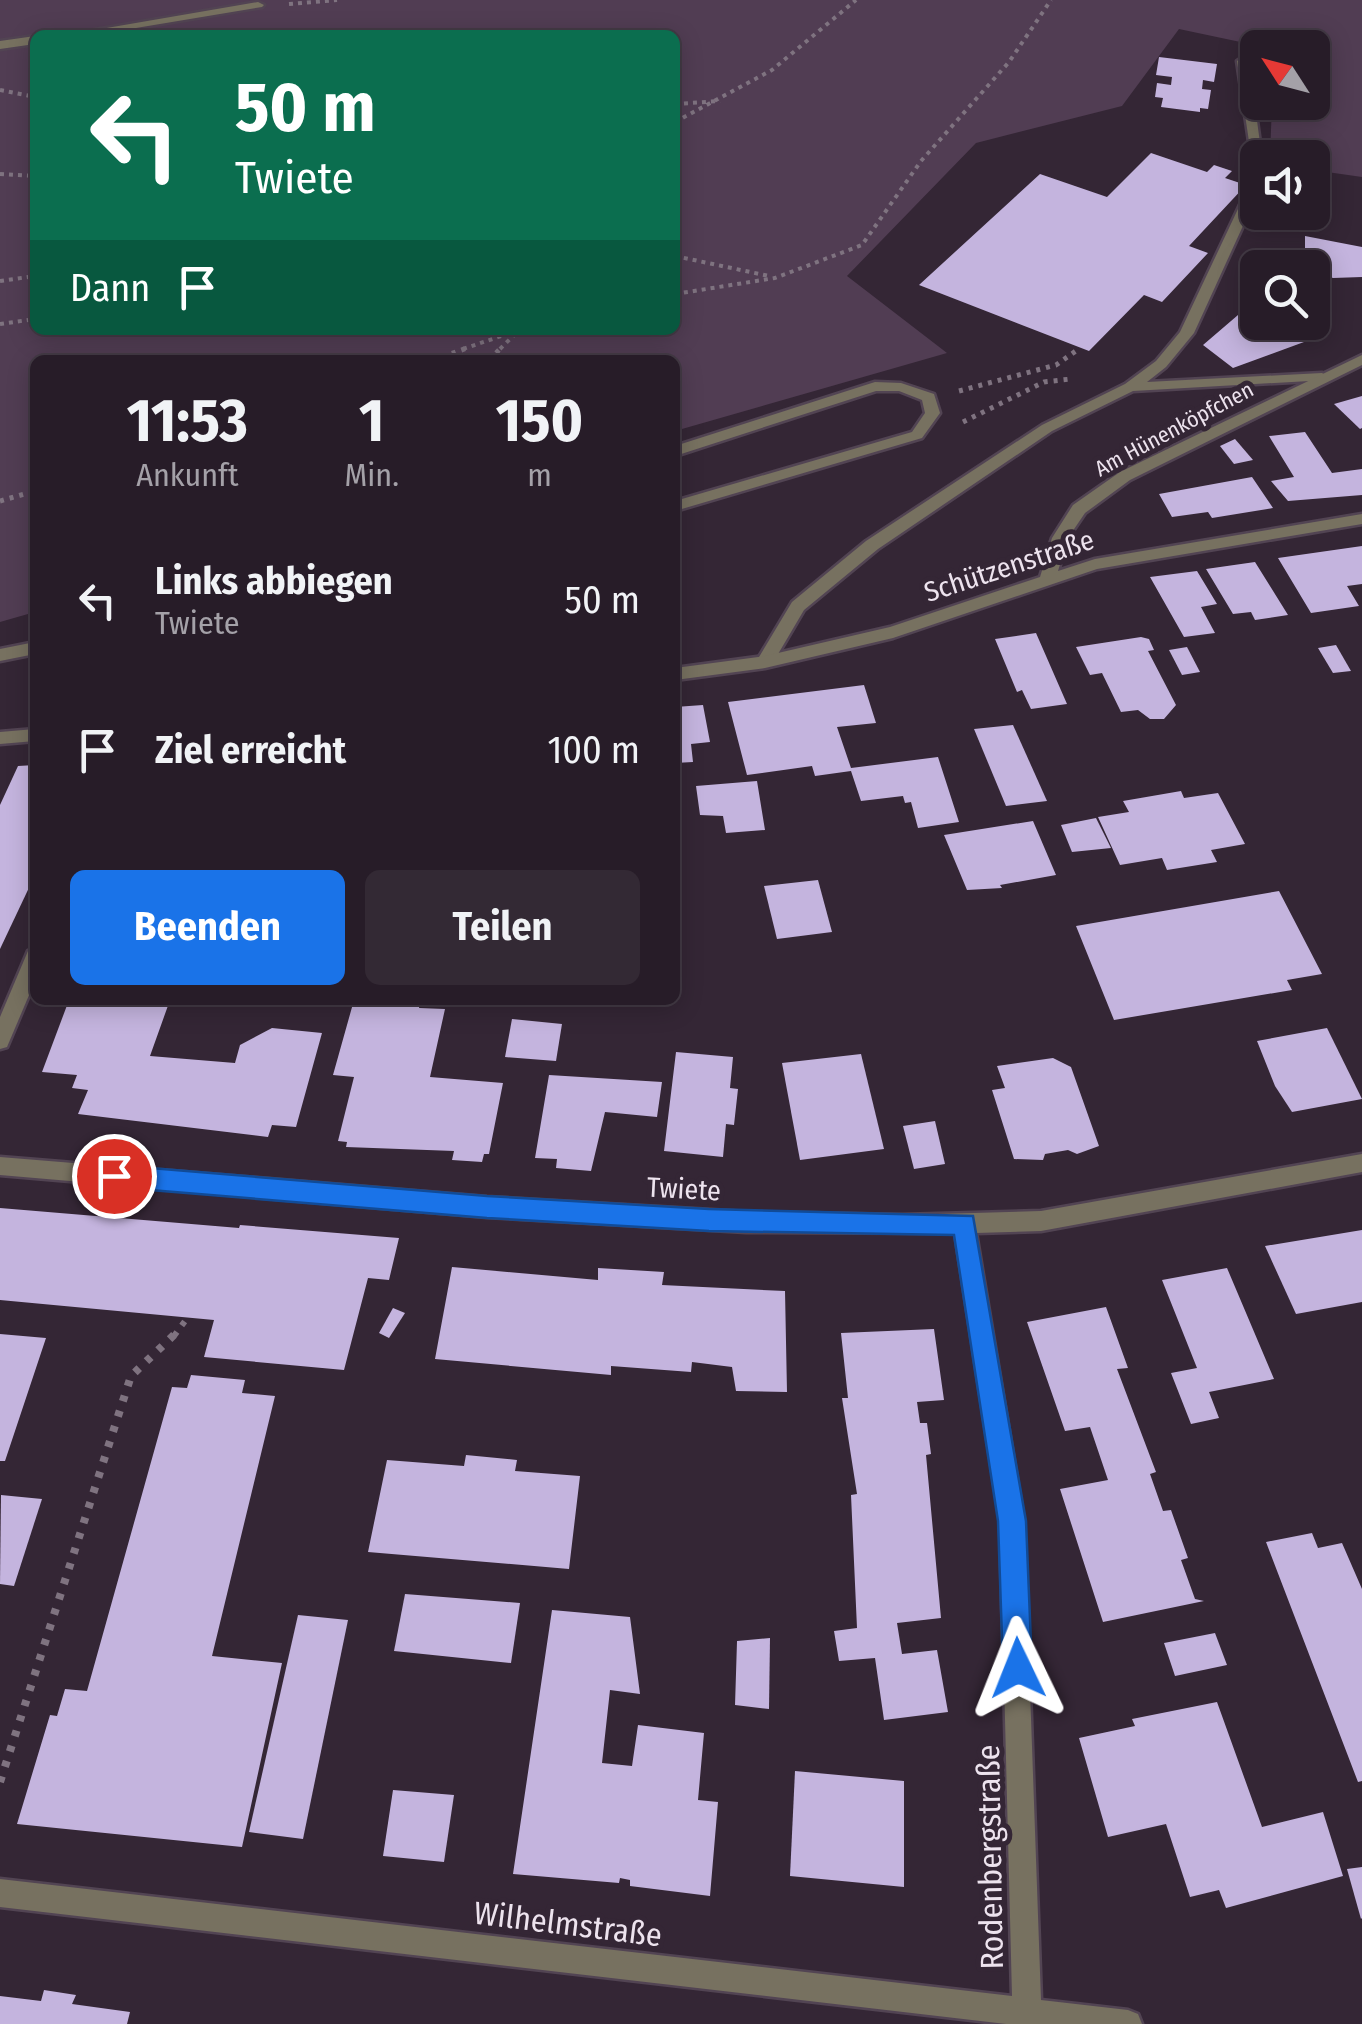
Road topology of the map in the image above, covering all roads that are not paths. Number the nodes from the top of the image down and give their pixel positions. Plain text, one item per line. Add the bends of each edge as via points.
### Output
1 (258, 5) road end
2 (103, 30) edge
3 (30, 41) edge
4 (0, 45) edge
5 (1240, 216) edge
6 (1362, 359) edge
7 (1322, 376) junction
8 (1130, 387) junction
9 (680, 449) edge
10 (680, 505) edge
11 (1362, 519) edge
12 (1047, 579) junction
13 (30, 649) edge
14 (0, 654) edge
15 (765, 662) junction
16 (680, 673) edge
17 (30, 735) edge
18 (0, 738) edge
19 (30, 969) edge
20 (0, 1041) edge
21 (1362, 1163) edge
22 (0, 1166) edge
23 (964, 1224) junction
24 (0, 1893) edge
25 (1027, 2012) junction
26 (1128, 2024) edge

1 - 2 street
3 - 4 street
5 - 8 street via 1188,333
6 - 7 street, Am Hünenköpfchen
7 - 8 street
7 - 12 street, Am Hünenköpfchen via 1125,476 1078,509
8 - 15 street via 1047,428 872,545 798,606
9 - 10 street via 875,386 900,387 931,405 917,435
11 - 12 street, Schützenstraße via 1096,564
12 - 15 street, Schützenstraße via 910,627
13 - 14 street
15 - 16 street, Schützenstraße
17 - 18 street
19 - 20 street
21 - 23 street, Twiete via 1042,1221
22 - 23 street, Twiete via 527,1210
23 - 25 street, Rodenbergstraße via 1012,1521
24 - 25 street, Wilhelmstraße
25 - 26 street, Wilhelmstraße

